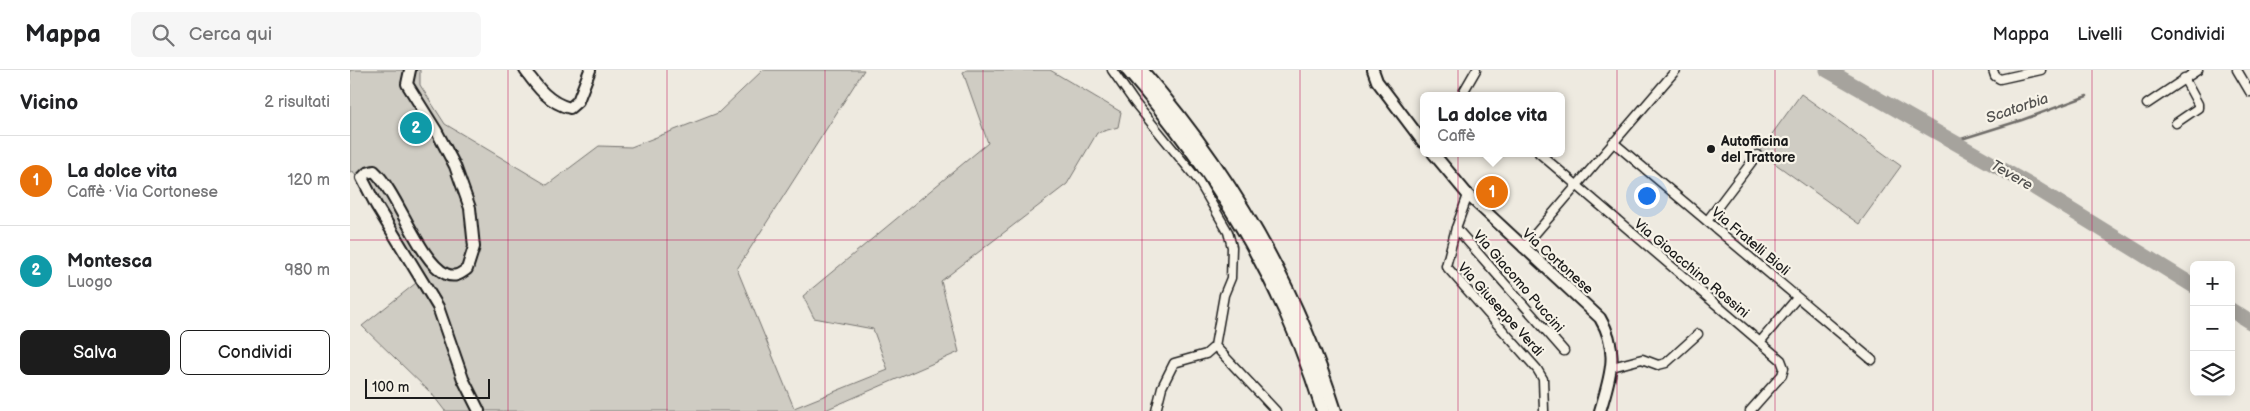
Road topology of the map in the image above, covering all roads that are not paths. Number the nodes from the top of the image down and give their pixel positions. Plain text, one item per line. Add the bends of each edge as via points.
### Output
1 (410, 70) edge
2 (525, 70) edge
3 (590, 70) edge
4 (1112, 70) edge
5 (1128, 70) edge
6 (1141, 70) edge
7 (1372, 70) edge
8 (1476, 70) edge
9 (1676, 70) edge
10 (1993, 70) edge
11 (2040, 70) edge
12 (2198, 70) edge
13 (2237, 70) edge
14 (2184, 78) junction
15 (1463, 92) edge
16 (2250, 92) edge
17 (1158, 97) junction
18 (2146, 104) dead end
19 (2176, 123) dead end
20 (1420, 138) edge
21 (1613, 142) junction
22 (1757, 155) dead end
23 (1436, 157) edge
24 (1543, 157) edge
25 (1576, 186) junction
26 (1468, 195) junction
27 (1707, 221) junction
28 (1456, 228) junction
29 (1522, 248) junction
30 (1798, 298) junction
31 (1698, 334) dead end
32 (1760, 342) junction
33 (1215, 346) junction
34 (1564, 351) dead end
35 (1872, 360) dead end
36 (1612, 367) junction
37 (479, 411) edge
38 (1156, 411) edge
39 (1276, 411) edge
40 (1323, 411) edge
41 (1335, 411) edge
42 (1544, 411) edge
43 (1600, 411) edge
44 (1750, 411) edge

1 - 37 street via 407,84 455,166 470,208 474,247 467,269 457,276 448,275 438,268 382,178 374,171 362,178 438,307 463,379
2 - 3 street via 546,96 560,106 570,108 578,101
4 - 33 street via 1198,180 1228,232 1232,247 1231,278 1224,296
5 - 17 highway
6 - 17 highway
7 - 20 street
8 - 15 street
9 - 21 street
10 - 11 street via 2000,79
12 - 14 street
13 - 16 street
14 - 18 street
14 - 19 street via 2198,108
17 - 40 highway via 1228,202 1258,255 1298,337
17 - 41 highway via 1213,160 1268,251 1307,334
21 - 25 street
21 - 27 street, Via Fratelli Bioli
22 - 27 street
23 - 26 street, Via Cortonese
24 - 25 street, Via Gioacchino Rossini
25 - 29 street
25 - 32 street, Via Gioacchino Rossini
26 - 28 street, Via Giuseppe Verdi
26 - 29 street, Via Cortonese
27 - 30 street, Via Fratelli Bioli
28 - 34 street, Via Giacomo Puccini
28 - 42 street, Via Giuseppe Verdi via 1446,266 1537,369 1543,379
29 - 36 street, Via Cortonese via 1600,318 1610,340
30 - 32 street
30 - 35 street, Via Fratelli Bioli
31 - 36 street via 1666,363 1658,365 1642,359
32 - 44 street, Via Gioacchino Rossini via 1784,368 1782,375
33 - 38 street via 1206,354 1174,363 1162,387
33 - 39 street
36 - 43 street, Via Cortonese

